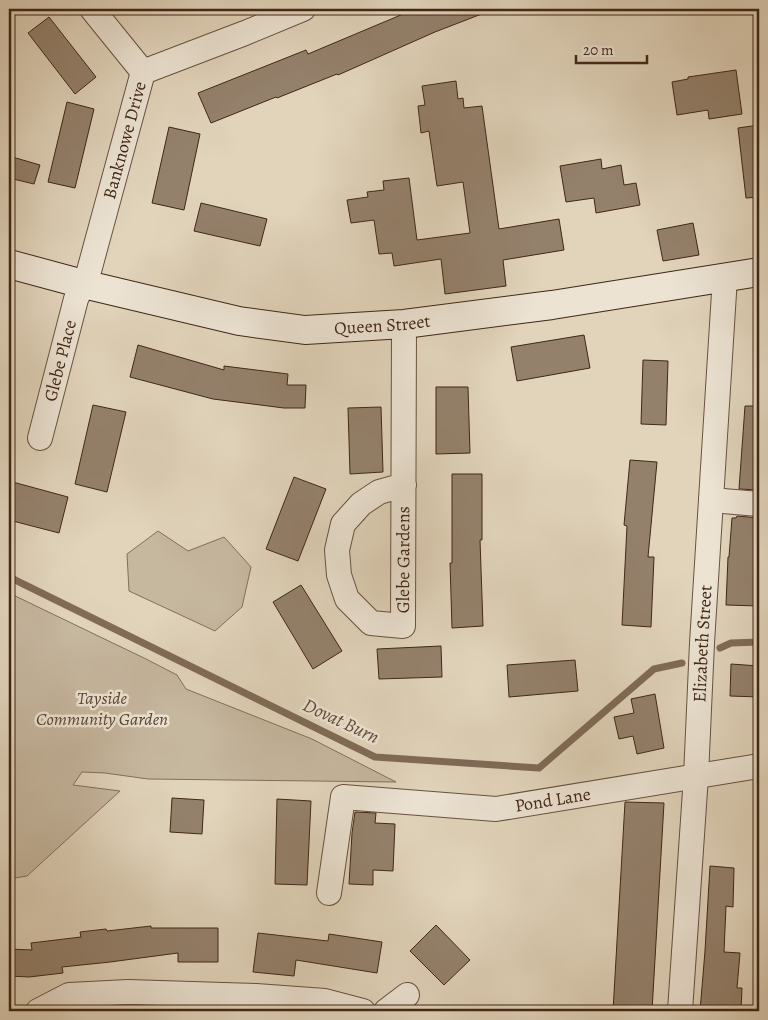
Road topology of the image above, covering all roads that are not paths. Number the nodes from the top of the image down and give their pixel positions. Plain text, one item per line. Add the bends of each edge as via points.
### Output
1 (92, 9) edge
2 (255, 9) edge
3 (303, 9) edge
4 (245, 33) junction
5 (143, 72) junction
6 (9, 264) edge
7 (759, 272) edge
8 (725, 277) junction
9 (83, 284) junction
10 (404, 324) junction
11 (40, 438) dead end
12 (404, 485) junction
13 (711, 500) junction
14 (759, 504) edge
15 (759, 766) edge
16 (696, 776) junction
17 (329, 893) dead end
18 (407, 995) dead end
19 (38, 1011) edge
20 (363, 1011) edge
21 (386, 1011) edge
22 (680, 1011) edge

1 - 5 street
2 - 4 street
3 - 4 street, Banknowe Drive
4 - 5 street, Banknowe Drive
5 - 9 street, Banknowe Drive via 89,272
6 - 9 main road, Queen Street
7 - 8 main road, Queen Street
8 - 10 main road, Queen Street via 552,305
8 - 13 street, Elizabeth Street
9 - 10 main road, Queen Street via 240,321 305,330
9 - 11 street, Glebe Place via 76,299
10 - 12 street, Glebe Gardens
12 - 12 street, Glebe Gardens via 403,626 371,623 347,598 339,575 337,550 341,533 344,524 361,504 379,492
13 - 14 street
13 - 16 street, Elizabeth Street
15 - 16 street, Pond Lane
16 - 17 street, Pond Lane via 496,809 343,797
16 - 22 street, Elizabeth Street
18 - 21 street
19 - 20 street via 69,995 128,992 325,1001

